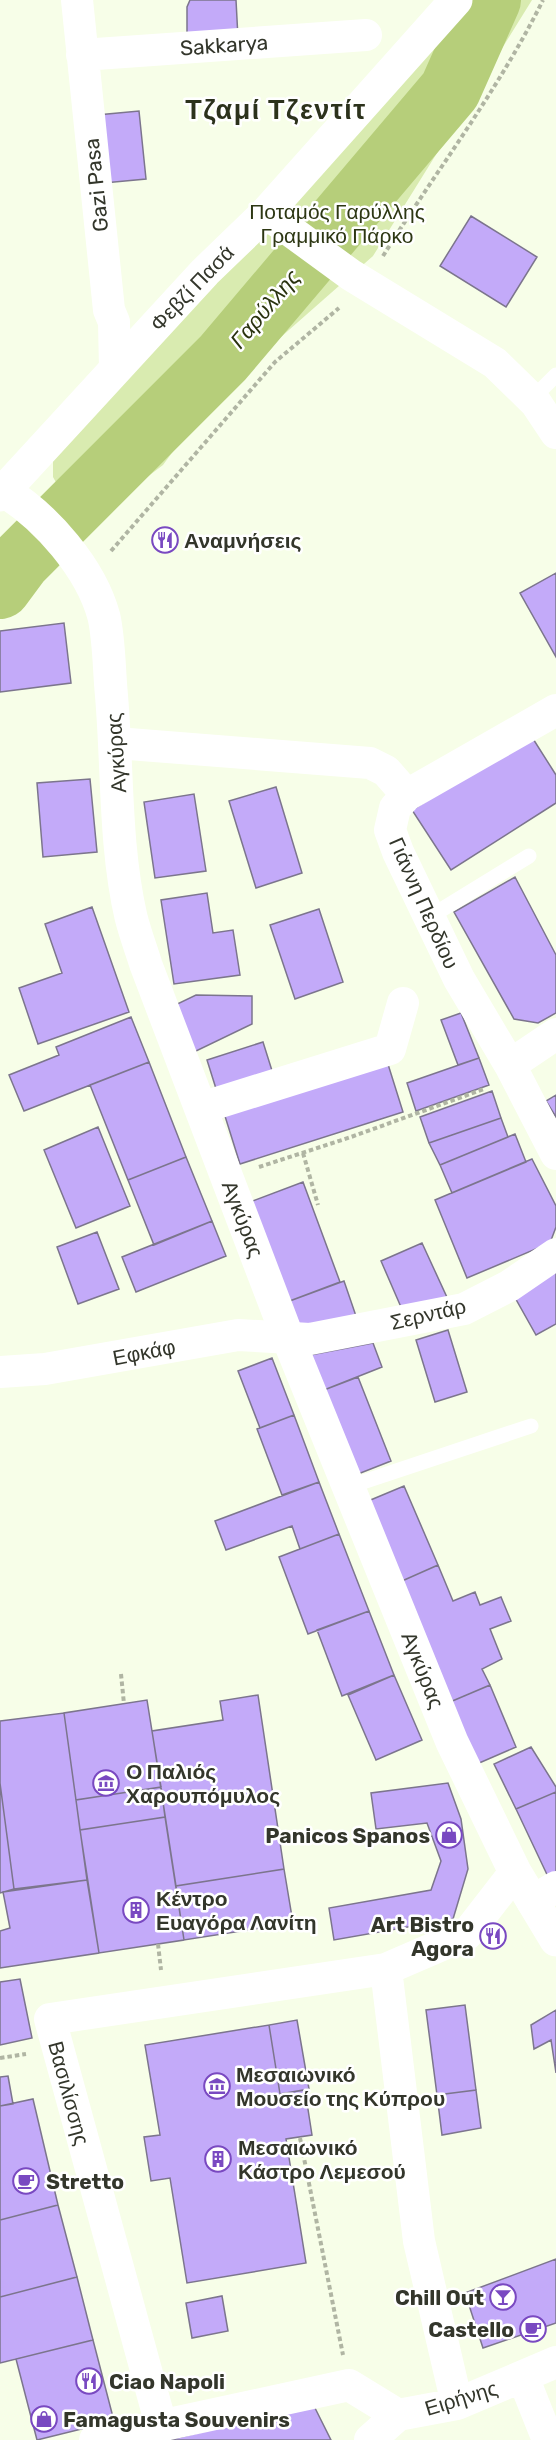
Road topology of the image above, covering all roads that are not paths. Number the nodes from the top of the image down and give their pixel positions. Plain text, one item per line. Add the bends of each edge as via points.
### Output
1 (77, 0) edge
2 (456, 0) edge
3 (366, 35) dead end
4 (82, 55) junction
5 (266, 213) junction
6 (115, 369) junction
7 (556, 375) edge
8 (532, 399) junction
9 (556, 433) edge
10 (10, 497) edge
11 (556, 710) edge
12 (116, 743) junction
13 (407, 795) junction
14 (529, 856) dead end
15 (428, 918) junction
16 (403, 1003) dead end
17 (556, 1034) edge
18 (513, 1071) junction
19 (201, 1108) junction
20 (556, 1154) edge
21 (556, 1254) edge
22 (288, 1338) junction
23 (0, 1372) edge
24 (531, 1426) dead end
25 (348, 1487) junction
26 (515, 1872) junction
27 (544, 1894) edge
28 (556, 1940) edge
29 (386, 1969) junction
30 (556, 2362) edge
31 (523, 2377) junction
32 (457, 2404) junction
33 (398, 2415) junction
34 (161, 2425) junction
35 (95, 2440) edge
36 (370, 2440) edge
37 (548, 2440) edge

1 - 4 street, Gazi Pasa
2 - 5 street, Φεβζί Πασά
3 - 4 street, Sakkarya
4 - 6 street, Gazi Pasa via 109,309 114,322
5 - 6 street, Φεβζί Πασά via 204,272
5 - 8 street via 359,279 495,363
6 - 10 street, Φεβζί Πασά
7 - 8 lane
8 - 9 street
10 - 12 street, Αγκύρας via 66,545 104,617
11 - 13 street, Γιάννη Περδίου
12 - 13 street via 370,763 386,771
12 - 19 street, Αγκύρας via 122,855 131,917
13 - 15 street, Γιάννη Περδίου via 395,808 390,830
14 - 15 lane
15 - 18 street, Γιάννη Περδίου
16 - 19 street via 390,1049
17 - 18 street
18 - 20 street, Γιάννη Περδίου
19 - 22 street, Αγκύρας
21 - 22 street, Σερντάρ via 509,1286 464,1309 310,1339
22 - 23 street, Εφκάφ via 238,1335 45,1369
22 - 25 street, Αγκύρας
24 - 25 lane
25 - 26 street, Αγκύρας via 452,1742
26 - 27 street, Αγκύρας
26 - 29 street via 467,1934
27 - 28 street, Αγκύρας
29 - 32 street via 420,2241
29 - 34 street, Βασιλίσσης via 50,2019
30 - 31 street, Ειρήνης
31 - 32 street, Ειρήνης
31 - 37 street
32 - 33 street, Ειρήνης
33 - 34 street via 349,2385
33 - 36 street, Ειρήνης
34 - 35 street

